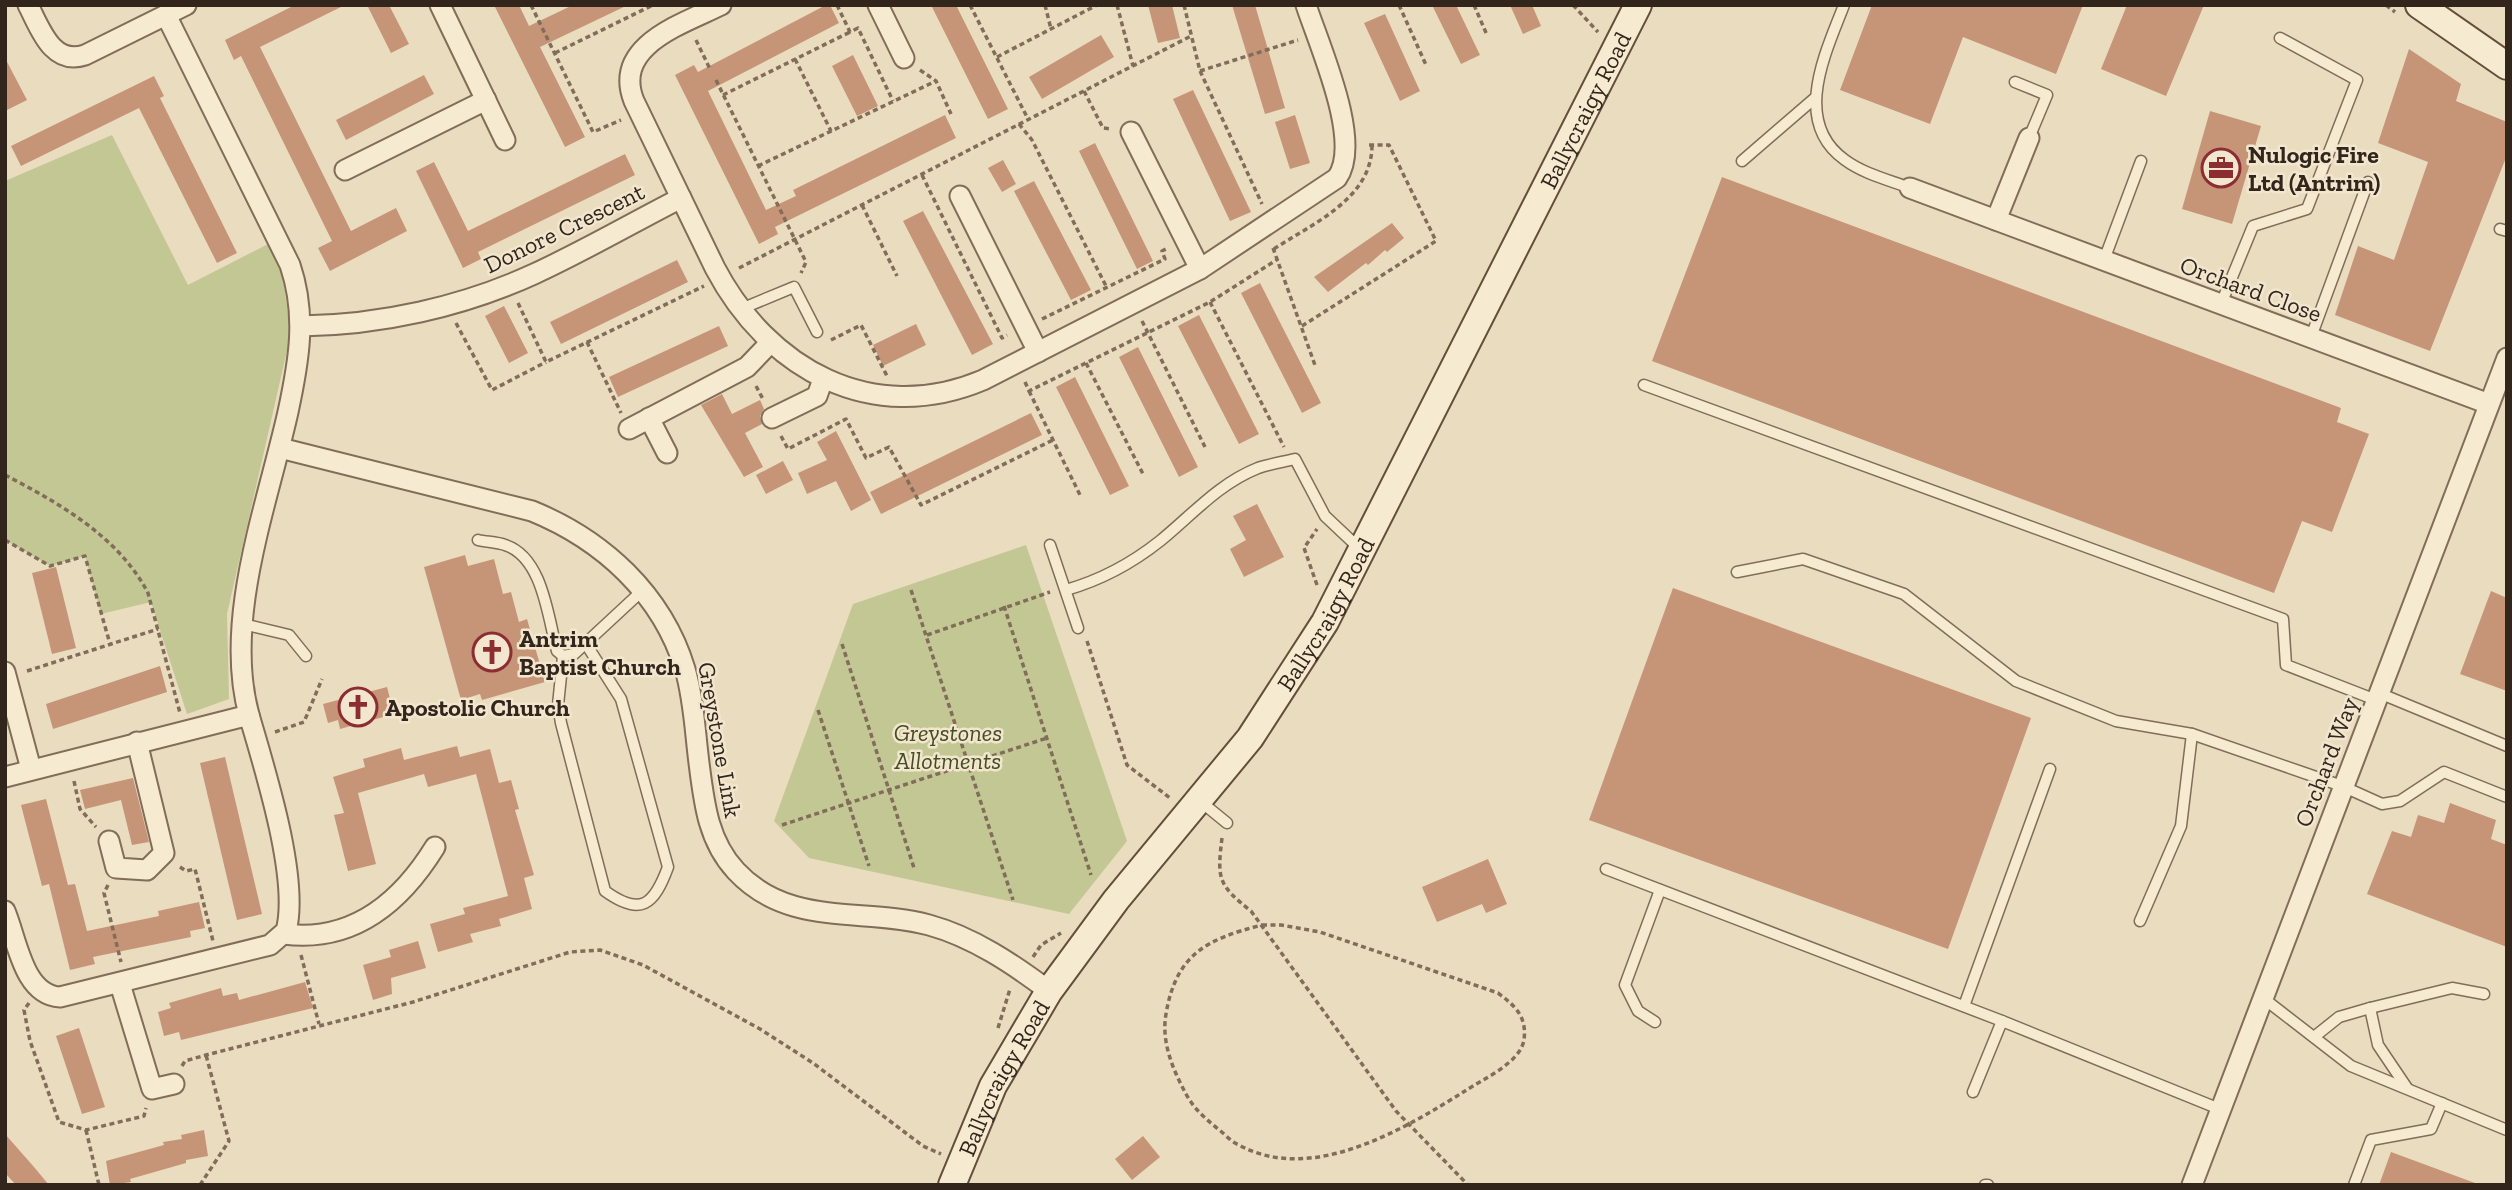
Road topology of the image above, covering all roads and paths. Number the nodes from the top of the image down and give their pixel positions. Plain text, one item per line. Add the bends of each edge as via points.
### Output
1 (28, 5) edge
2 (186, 5) edge
3 (440, 5) edge
4 (531, 5) edge
5 (653, 5) edge
6 (837, 5) edge
7 (878, 5) edge
8 (970, 5) edge
9 (1045, 5) edge
10 (1097, 5) edge
11 (1117, 5) edge
12 (1184, 5) edge
13 (1306, 5) edge
14 (1399, 5) edge
15 (1474, 5) edge
16 (1573, 5) edge
17 (1638, 5) edge
18 (1844, 5) edge
19 (2419, 5) edge
20 (720, 6) edge
21 (166, 15) junction
22 (687, 22) junction
23 (1607, 26) dead end
24 (1051, 29) junction
25 (849, 32) junction
26 (1315, 34) junction
27 (1487, 35) dead end
28 (1191, 36) junction
29 (2280, 38) dead end
30 (555, 53) junction
31 (997, 57) junction
32 (904, 58) joint
33 (795, 59) junction
34 (1426, 65) dead end
35 (1133, 66) junction
36 (2507, 66) edge
37 (710, 69) dead end
38 (1200, 71) junction
39 (716, 80) dead end
40 (936, 81) junction
41 (2015, 82) dead end
42 (1084, 91) junction
43 (723, 95) junction
44 (1815, 98) junction
45 (486, 100) junction
46 (893, 101) junction
47 (951, 114) dead end
48 (1028, 120) junction
49 (623, 124) dead end
50 (1019, 124) junction
51 (831, 131) junction
52 (1131, 132) joint
53 (2029, 138) joint
54 (505, 140) dead end
55 (1346, 145) junction
56 (1742, 161) dead end
57 (2141, 161) dead end
58 (758, 166) junction
59 (345, 170) dead end
60 (922, 174) junction
61 (2368, 182) dead end
62 (1910, 188) joint
63 (960, 196) dead end
64 (681, 198) junction
65 (862, 205) junction
66 (1996, 220) junction
67 (1271, 223) junction
68 (795, 239) junction
69 (1185, 240) junction
70 (2104, 260) junction
71 (1200, 269) junction
72 (698, 275) dead end
73 (897, 276) dead end
74 (712, 282) junction
75 (508, 284) junction
76 (794, 287) junction
77 (1107, 288) junction
78 (711, 298) dead end
79 (1210, 302) junction
80 (447, 304) junction
81 (2221, 304) junction
82 (741, 310) junction
83 (1025, 325) junction
84 (301, 326) junction
85 (1302, 326) junction
86 (817, 332) dead end
87 (1148, 333) junction
88 (2311, 338) junction
89 (587, 342) junction
90 (770, 344) junction
91 (1038, 352) junction
92 (2507, 358) edge
93 (793, 361) junction
94 (546, 362) junction
95 (1086, 363) junction
96 (1015, 364) junction
97 (1316, 368) dead end
98 (823, 379) junction
99 (1644, 385) dead end
100 (1029, 391) junction
101 (888, 394) junction
102 (2489, 404) junction
103 (649, 418) junction
104 (772, 418) dead end
105 (846, 419) dead end
106 (629, 429) joint
107 (1053, 440) junction
108 (1205, 447) dead end
109 (280, 449) junction
110 (667, 453) dead end
111 (1295, 459) junction
112 (1143, 474) dead end
113 (5, 475) edge
114 (1081, 497) dead end
115 (1325, 516) junction
116 (5, 540) edge
117 (478, 540) dead end
118 (1050, 545) dead end
119 (1363, 552) junction
120 (1737, 572) dead end
121 (643, 590) junction
122 (911, 590) dead end
123 (1066, 590) junction
124 (1042, 593) dead end
125 (1321, 597) dead end
126 (1004, 606) junction
127 (243, 624) junction
128 (1078, 628) joint
129 (158, 629) junction
130 (927, 635) junction
131 (586, 644) junction
132 (842, 644) dead end
133 (110, 645) junction
134 (306, 656) dead end
135 (563, 656) junction
136 (6, 675) edge
137 (322, 678) dead end
138 (2378, 696) junction
139 (818, 710) dead end
140 (249, 715) junction
141 (184, 730) junction
142 (2192, 734) junction
143 (256, 738) junction
144 (1047, 738) junction
145 (137, 742) junction
146 (2507, 746) edge
147 (69, 760) junction
148 (969, 764) junction
149 (31, 769) junction
150 (2050, 769) dead end
151 (5, 777) edge
152 (2342, 786) junction
153 (889, 790) junction
154 (2507, 797) edge
155 (1189, 802) junction
156 (849, 803) junction
157 (1227, 823) joint
158 (782, 825) dead end
159 (109, 841) joint
160 (435, 847) dead end
161 (163, 856) junction
162 (869, 866) dead end
163 (116, 867) junction
164 (914, 868) dead end
165 (1606, 869) dead end
166 (1091, 875) dead end
167 (1660, 890) junction
168 (1013, 900) dead end
169 (5, 911) edge
170 (2140, 921) dead end
171 (1262, 925) junction
172 (1069, 927) dead end
173 (290, 935) junction
174 (218, 959) junction
175 (1023, 971) junction
176 (123, 983) junction
177 (38, 989) junction
178 (1049, 991) junction
179 (2484, 995) dead end
180 (2263, 998) junction
181 (1964, 1006) junction
182 (2370, 1008) junction
183 (2001, 1021) junction
184 (1655, 1022) dead end
185 (319, 1024) junction
186 (2314, 1037) junction
187 (996, 1040) dead end
188 (206, 1055) junction
189 (174, 1084) joint
190 (152, 1089) junction
191 (2407, 1089) junction
192 (1973, 1092) dead end
193 (2442, 1103) junction
194 (2222, 1110) junction
195 (1410, 1126) junction
196 (86, 1130) junction
197 (2507, 1130) edge
198 (949, 1166) edge
199 (99, 1185) edge
200 (200, 1185) edge
201 (1468, 1185) edge
202 (2192, 1185) edge
203 (2354, 1185) edge

1 - 21 street via 49,44 72,57
2 - 21 street
3 - 45 street
4 - 30 path
5 - 30 path
6 - 25 path
7 - 32 street
8 - 31 path
9 - 24 path
10 - 24 path
11 - 35 path
12 - 28 path
13 - 26 street, Donore Crescent
14 - 34 path
15 - 27 path
16 - 23 path via 1602,36
17 - 119 main road, Ballycraigy Road
18 - 44 lane via 1818,74
19 - 36 main road
20 - 22 street
21 - 84 street via 289,265
22 - 37 path
22 - 64 street, Donore Crescent via 659,35 636,57 630,75 630,89
24 - 31 path
25 - 33 path
25 - 46 path via 858,28
26 - 38 path
26 - 55 street, Donore Crescent
28 - 35 path
28 - 38 path
29 - 81 lane via 2357,80 2307,209 2253,226
30 - 49 path via 593,132 620,119
31 - 48 path
32 - 40 path
33 - 43 path
33 - 51 path
35 - 42 path
38 - 67 path
39 - 43 path
40 - 46 path
40 - 47 path
41 - 53 lane via 2047,95
42 - 48 path
42 - 52 path via 1103,128
43 - 58 path
44 - 56 lane
44 - 62 lane via 1831,148 1858,168
45 - 54 street
45 - 59 street
46 - 51 path
48 - 50 path
50 - 60 path
50 - 77 path via 1032,140
51 - 58 path
52 - 69 street
53 - 66 street
55 - 67 street, Donore Crescent via 1338,178
55 - 85 path via 1389,145 1436,241
57 - 70 lane
58 - 68 path
60 - 65 path
60 - 83 path via 1002,338
61 - 88 lane
62 - 66 street, Orchard Close
63 - 83 street
64 - 74 street, Donore Crescent
64 - 75 street, Donore Crescent
65 - 68 path
65 - 73 path
66 - 70 street, Orchard Close
67 - 71 street, Donore Crescent
68 - 74 path
68 - 76 path via 806,262
69 - 71 street
69 - 77 path via 1162,251 1166,259
70 - 81 street, Orchard Close
71 - 91 street, Donore Crescent
72 - 74 path
74 - 78 path
74 - 82 street, Donore Crescent
74 - 89 path
75 - 80 street, Donore Crescent
75 - 94 path
76 - 82 lane
76 - 86 lane
77 - 83 path
79 - 85 path via 1278,259
79 - 87 path
79 - 111 path via 1282,445
80 - 84 street, Donore Crescent via 363,323
80 - 94 path via 488,388
81 - 88 street, Orchard Close
82 - 90 street, Donore Crescent
83 - 91 street
84 - 109 street
85 - 97 path
87 - 95 path
87 - 108 path
88 - 102 street, Orchard Close
89 - 94 path
89 - 106 path
90 - 93 street, Donore Crescent
90 - 103 street via 747,368
91 - 96 street, Donore Crescent
92 - 102 street, Orchard Way
93 - 98 street, Donore Crescent
93 - 101 path via 861,325 888,377
95 - 100 path
95 - 112 path
96 - 100 path
96 - 101 street, Donore Crescent via 947,393
98 - 101 street, Donore Crescent
98 - 104 street via 817,396
99 - 138 lane via 2283,619 2286,665
100 - 107 path
102 - 138 street, Orchard Way
103 - 106 street
103 - 110 street
105 - 107 path via 866,458 889,447 921,505
107 - 114 path
109 - 121 street, Greystone Link via 532,511 599,548
109 - 127 street via 251,567
111 - 115 lane
111 - 123 lane via 1259,468 1234,481 1205,499 1133,560 1096,581
113 - 129 path via 80,519 119,553 148,593
115 - 119 lane
115 - 125 path via 1304,548
116 - 133 path via 50,566 85,556
117 - 135 lane via 507,545 526,557 537,578 557,651
118 - 123 lane
119 - 155 main road, Ballycraigy Road via 1290,681
120 - 142 lane via 1804,559 1904,594 2016,681 2116,722
121 - 131 lane
121 - 175 street, Greystone Link via 671,635 684,668 706,816 734,869 758,891 788,906 931,926
122 - 130 path
123 - 128 lane
124 - 126 path
126 - 130 path
126 - 144 path
127 - 134 lane via 289,635
127 - 140 street via 240,671
128 - 155 path via 1084,633 1127,765
129 - 133 path
129 - 141 path
130 - 148 path
131 - 135 lane
131 - 135 lane via 621,699 668,867 659,892 640,905 624,905 605,891 561,723 558,705
132 - 153 path
133 - 136 path
136 - 149 street
137 - 143 path via 304,722
138 - 146 lane
138 - 152 street, Orchard Way
139 - 156 path
140 - 141 street
140 - 143 street
141 - 145 street
142 - 152 lane
142 - 170 lane via 2181,826
143 - 173 street via 282,846
144 - 148 path
144 - 166 path
145 - 147 street
145 - 161 street via 165,845
147 - 149 street
147 - 159 path via 80,809
148 - 153 path
148 - 168 path
149 - 151 street
150 - 181 lane
152 - 154 lane via 2382,804 2391,803 2444,772
152 - 180 street, Orchard Way
153 - 156 path
153 - 164 path
155 - 157 lane
155 - 178 main road, Ballycraigy Road
156 - 158 path
156 - 162 path
157 - 171 path via 1218,874 1227,892
159 - 163 street
160 - 173 street via 404,889 380,911 341,928
161 - 163 street via 147,870
161 - 174 path via 186,871 195,869
163 - 176 path via 104,893
165 - 167 lane
167 - 181 lane
167 - 184 lane via 1625,985 1638,1011
169 - 177 street
171 - 195 path
171 - 195 path via 1320,932 1497,993 1518,1008 1524,1043 1509,1063
171 - 195 path via 1225,934 1194,953 1171,985 1165,1021 1171,1065 1194,1108 1239,1146 1287,1160 1338,1153
172 - 175 path via 1041,945
173 - 174 street
173 - 185 path
174 - 176 street
175 - 178 street, Greystone Link
175 - 187 path via 1006,996
176 - 177 street via 60,997
176 - 190 street
177 - 196 path via 24,1010 30,1041 59,1122
178 - 198 main road, Ballycraigy Road
179 - 182 lane via 2452,988
180 - 186 lane
180 - 194 street, Orchard Way
181 - 183 lane
182 - 186 lane via 2339,1017
182 - 191 lane via 2378,1045
183 - 192 lane
183 - 194 lane
185 - 188 path
185 - 198 path via 412,1002 570,952 600,950 643,965 760,1029 814,1063
186 - 191 lane via 2351,1066
188 - 189 path via 184,1061
188 - 200 path via 229,1141
189 - 190 street
190 - 196 path via 144,1116
191 - 193 lane
193 - 197 lane
193 - 203 lane via 2431,1129 2371,1140
194 - 202 street, Orchard Way
195 - 201 path
196 - 199 path

